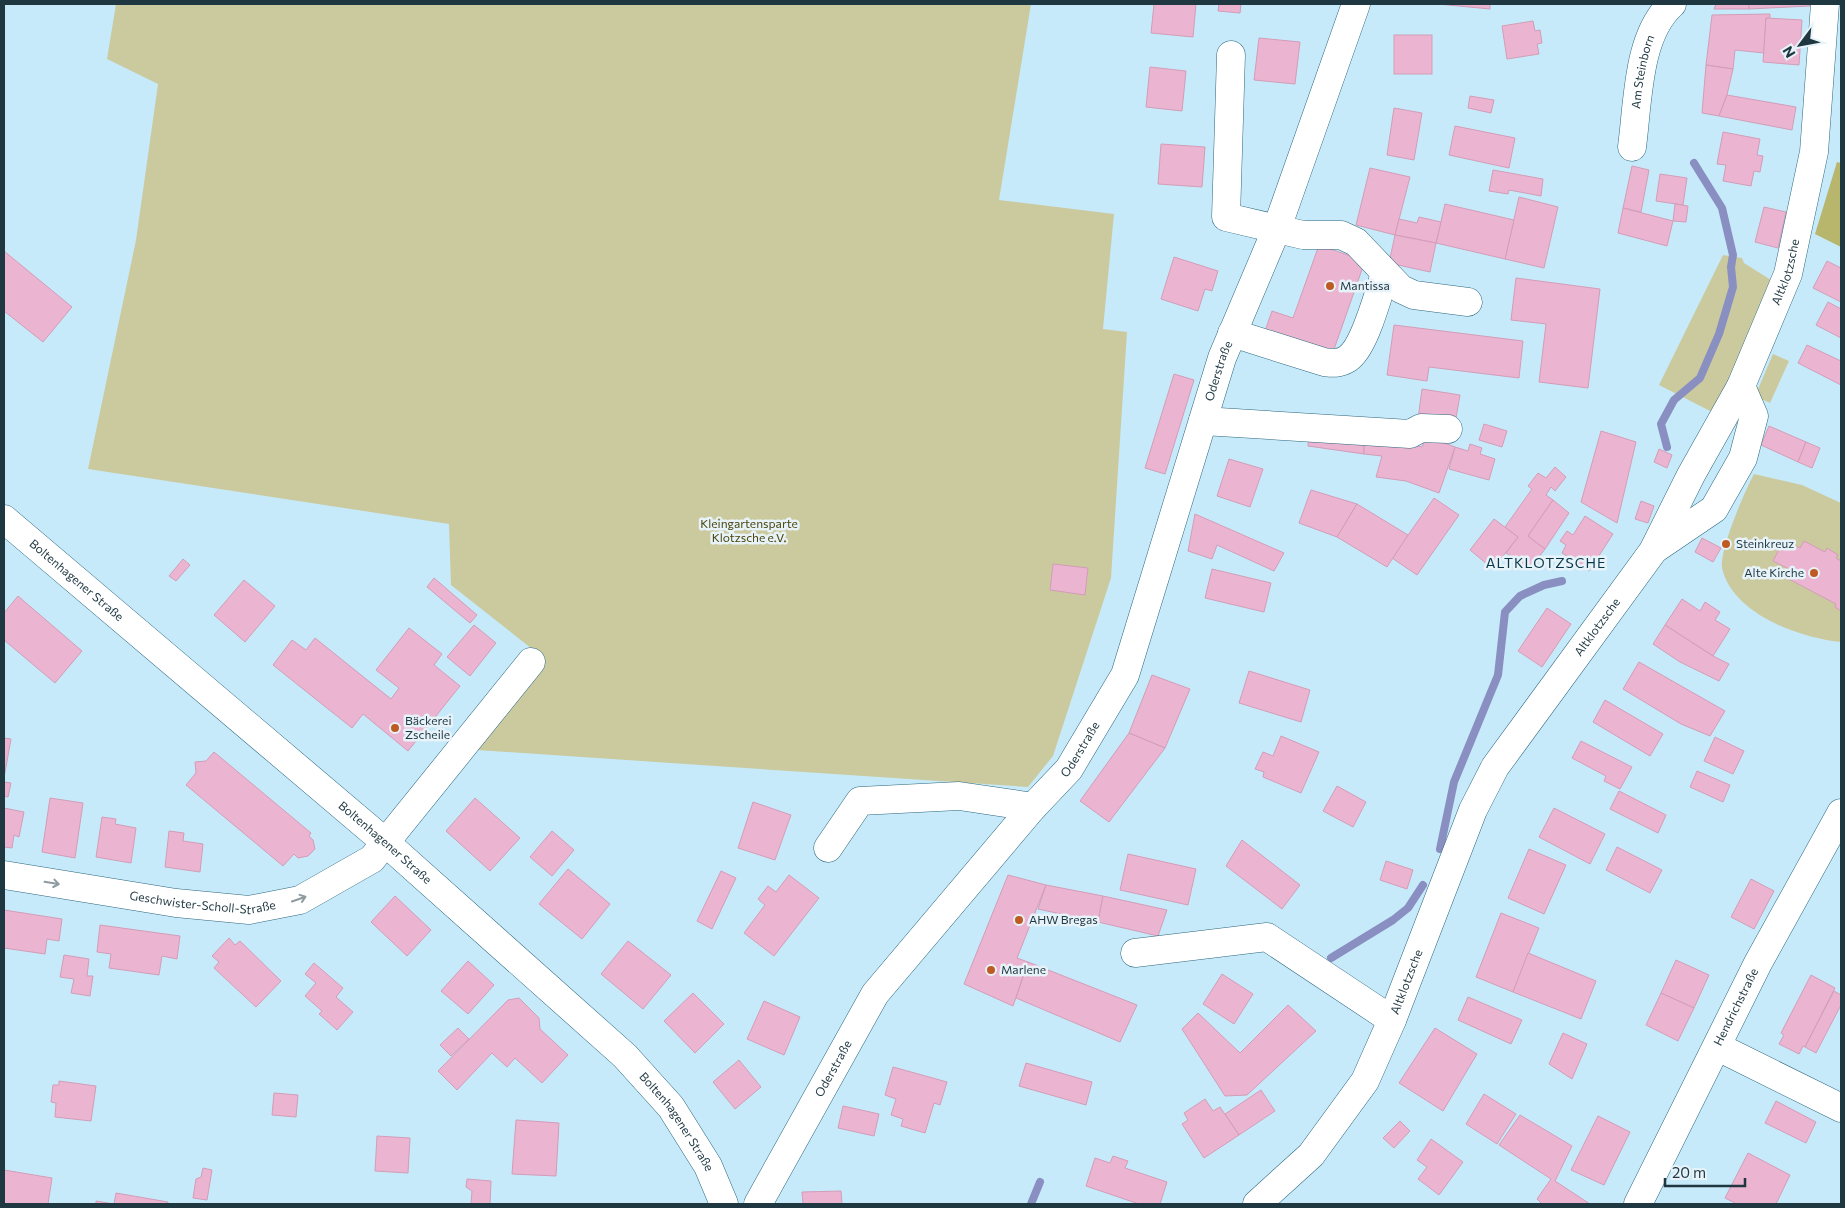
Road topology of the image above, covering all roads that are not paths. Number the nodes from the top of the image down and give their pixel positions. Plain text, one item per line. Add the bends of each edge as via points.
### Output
1 (1356, 4) edge
2 (1672, 4) edge
3 (1825, 4) edge
4 (1231, 55) dead end
5 (1632, 147) dead end
6 (1277, 228) junction
7 (1385, 274) junction
8 (1468, 302) dead end
9 (1232, 333) junction
10 (1741, 386) junction
11 (1203, 421) junction
12 (1448, 429) dead end
13 (4, 519) edge
14 (1653, 551) junction
15 (532, 662) dead end
16 (1033, 807) junction
17 (1841, 813) edge
18 (385, 842) junction
19 (828, 848) dead end
20 (4, 875) edge
21 (1135, 953) dead end
22 (1392, 1020) junction
23 (1718, 1048) junction
24 (1841, 1108) edge
25 (724, 1204) edge
26 (758, 1204) edge
27 (1257, 1204) edge
28 (1638, 1204) edge

1 - 6 street, Oderstraße
2 - 5 street, Am Steinborn via 1652,28 1643,58
3 - 10 street, Altklotzsche via 1814,152 1788,274
4 - 6 street via 1226,218
6 - 7 street via 1303,235 1341,235 1356,242
6 - 9 street, Oderstraße
7 - 8 street via 1402,290 1414,295
7 - 9 street via 1360,344 1347,359 1324,362
9 - 11 street, Oderstraße
10 - 14 street, Altklotzsche
10 - 14 street via 1754,416 1743,458 1714,509
11 - 12 street via 1410,434 1421,428
11 - 16 street, Oderstraße via 1125,675 1069,770
13 - 18 street, Boltenhagener Straße
14 - 22 street, Altklotzsche via 1496,766 1472,810
15 - 18 street, Geschwister-Scholl-Straße
16 - 19 street via 960,796 860,802
16 - 26 street, Oderstraße via 875,994
17 - 23 street, Hendrichstraße via 1758,963
20 -> 18 street, Geschwister-Scholl-Straße via 176,903 249,910 300,900 372,859
18 - 25 street, Boltenhagener Straße via 625,1056 671,1107 708,1166
21 - 22 street via 1268,937
22 - 27 street, Altklotzsche via 1365,1081 1311,1155
23 - 24 street
23 - 28 street, Hendrichstraße

